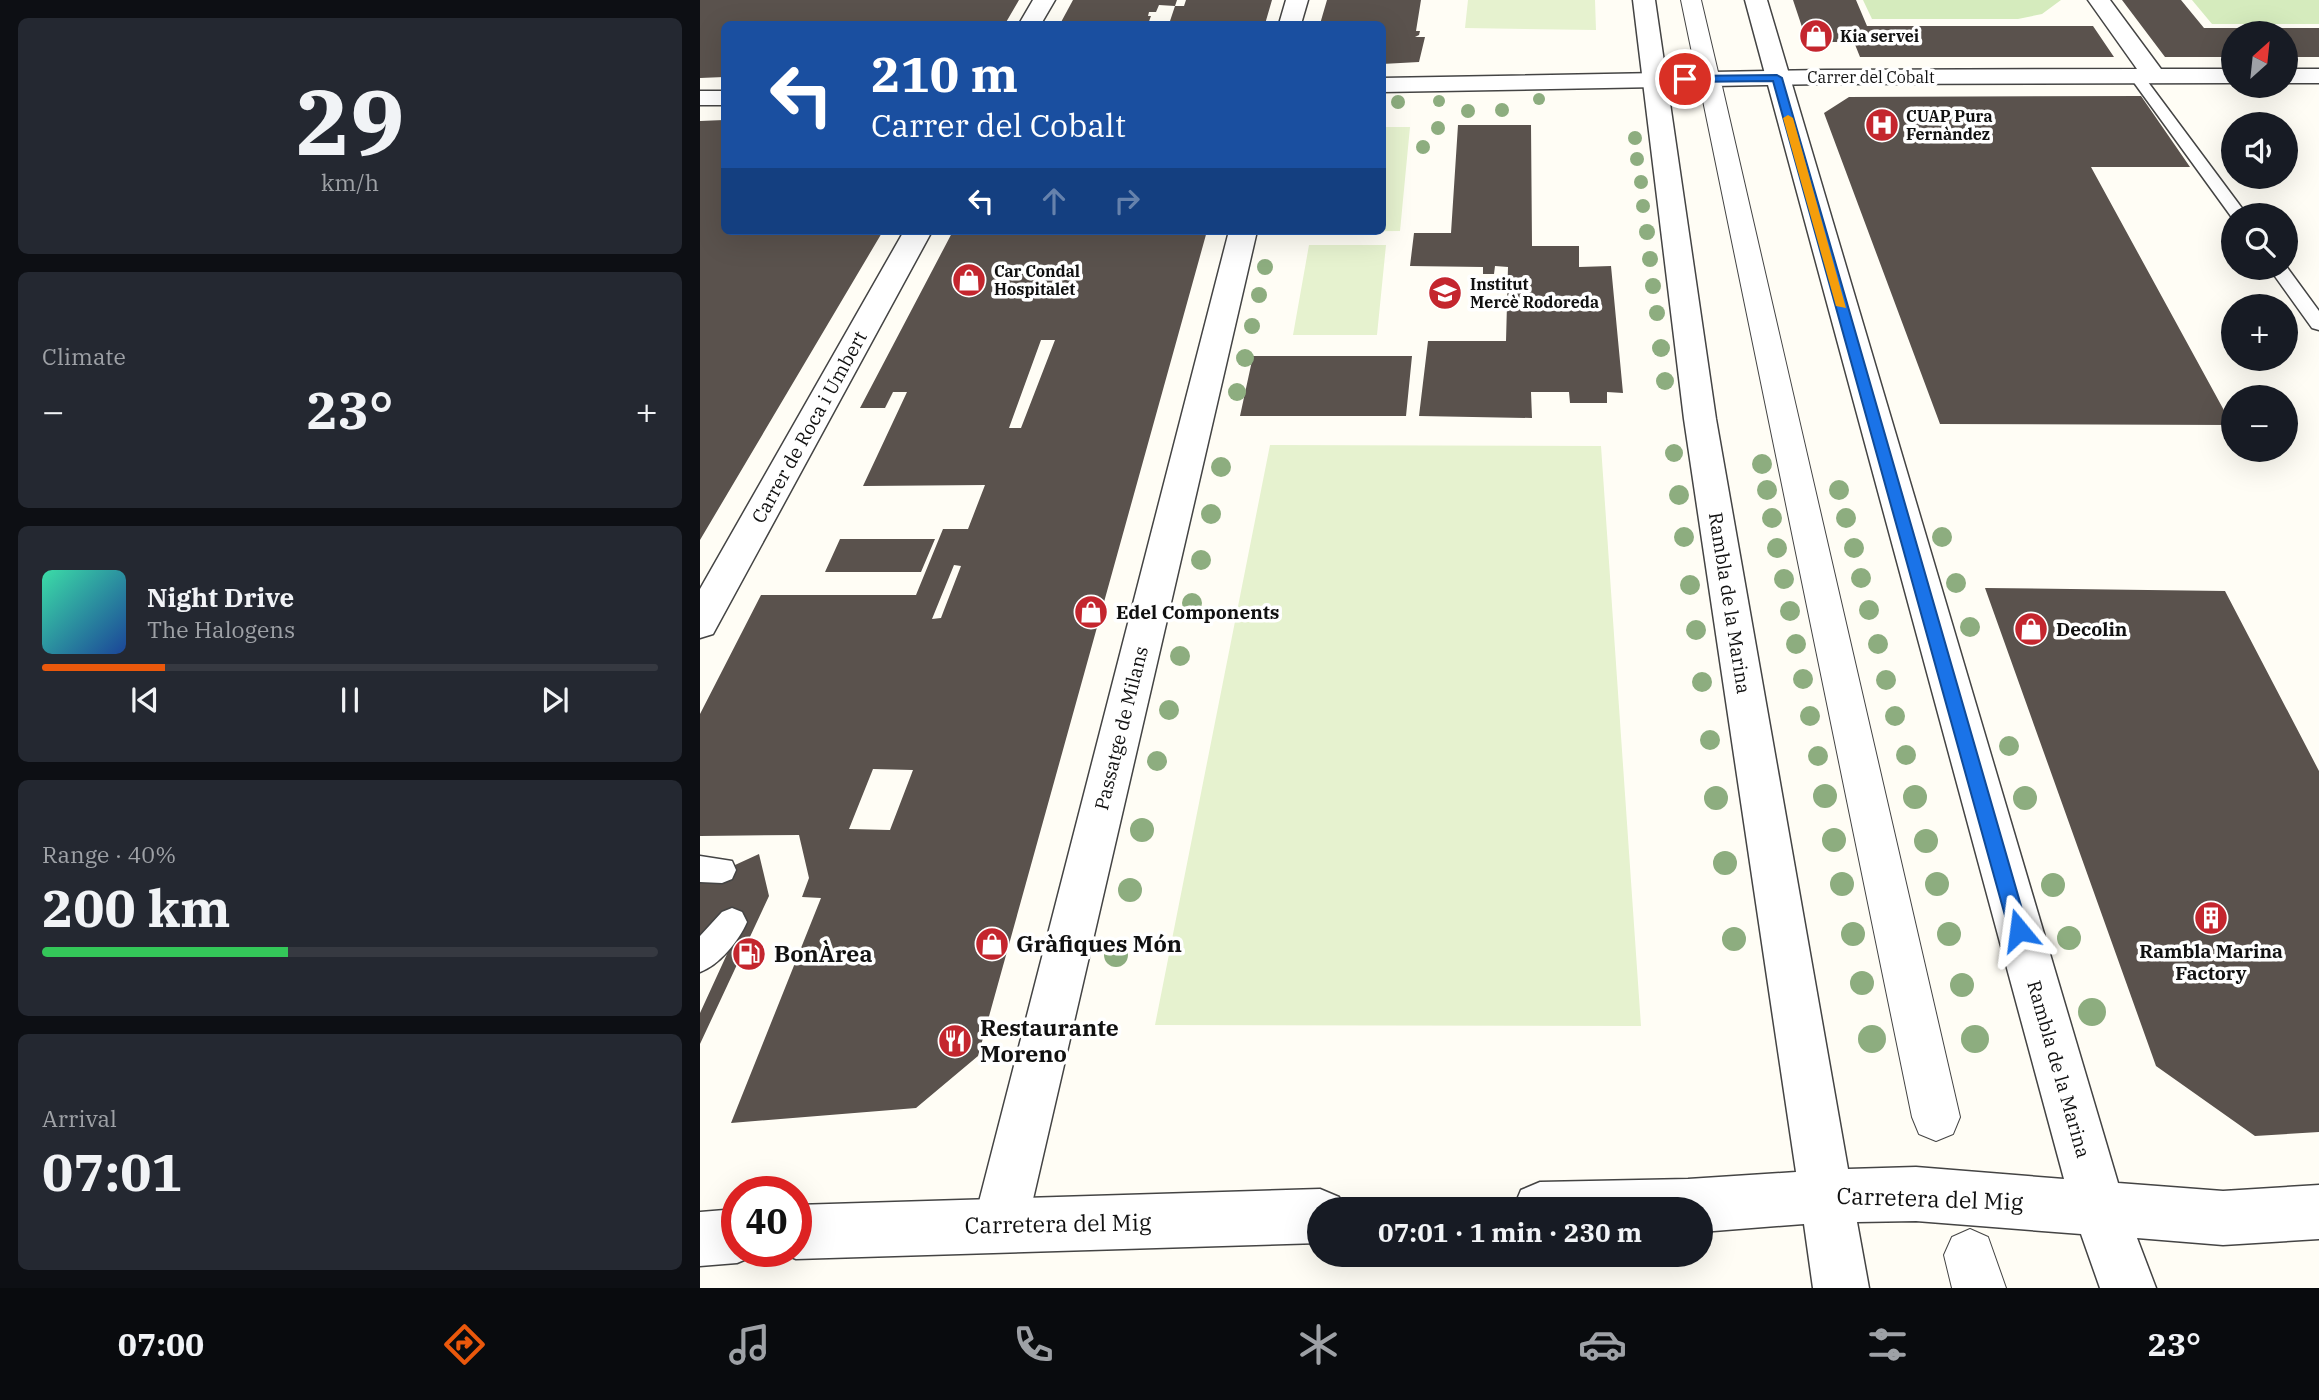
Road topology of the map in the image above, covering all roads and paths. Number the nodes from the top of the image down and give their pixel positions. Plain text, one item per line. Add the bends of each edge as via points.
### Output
1 (1044, 0) edge
2 (1297, 0) edge
3 (1644, 0) edge
4 (1691, 0) edge
5 (1756, 0) edge
6 (2099, 0) edge
7 (1032, 21) edge
8 (1291, 21) edge
9 (2221, 76) edge
10 (2298, 76) edge
11 (2319, 76) edge
12 (2146, 77) junction
13 (1777, 78) junction
14 (1657, 79) junction
15 (1386, 85) edge
16 (700, 98) edge
17 (721, 98) edge
18 (2231, 203) edge
19 (916, 235) edge
20 (1242, 235) edge
21 (2287, 280) edge
22 (2319, 324) edge
23 (700, 624) edge
24 (732, 922) dead end
25 (701, 945) edge
26 (1936, 1117) dead end
27 (1825, 1196) junction
28 (1713, 1204) edge
29 (2098, 1206) junction
30 (2319, 1212) edge
31 (1307, 1216) edge
32 (1000, 1225) junction
33 (812, 1231) edge
34 (721, 1237) edge
35 (700, 1239) edge
36 (1841, 1288) edge
37 (2128, 1288) edge

1 - 7 street
2 - 8 street
3 - 14 street, Rambla de la Marina
4 - 26 street
5 - 13 street, Rambla de la Marina
6 - 12 street
9 - 12 street, Carrer del Cobalt
10 - 11 street
12 - 13 street, Carrer del Cobalt
12 - 18 lane
13 - 14 street, Carrer del Cobalt
13 - 29 street, Rambla de la Marina
14 - 15 street, Carrer del Cobalt
14 - 27 street, Rambla de la Marina via 1700,419
16 - 17 street
19 - 23 street, Carrer de Roca i Umbert
20 - 32 street, Passatge de Milans
21 - 22 lane
24 - 25 lane
27 - 28 street, Carretera del Mig
27 - 29 street, Carretera del Mig via 1916,1194
27 - 36 street, Rambla de la Marina
29 - 30 street, Carretera del Mig via 2224,1217
29 - 37 street, Rambla de la Marina
31 - 32 street, Carretera del Mig
32 - 33 street, Carretera del Mig
34 - 35 street

